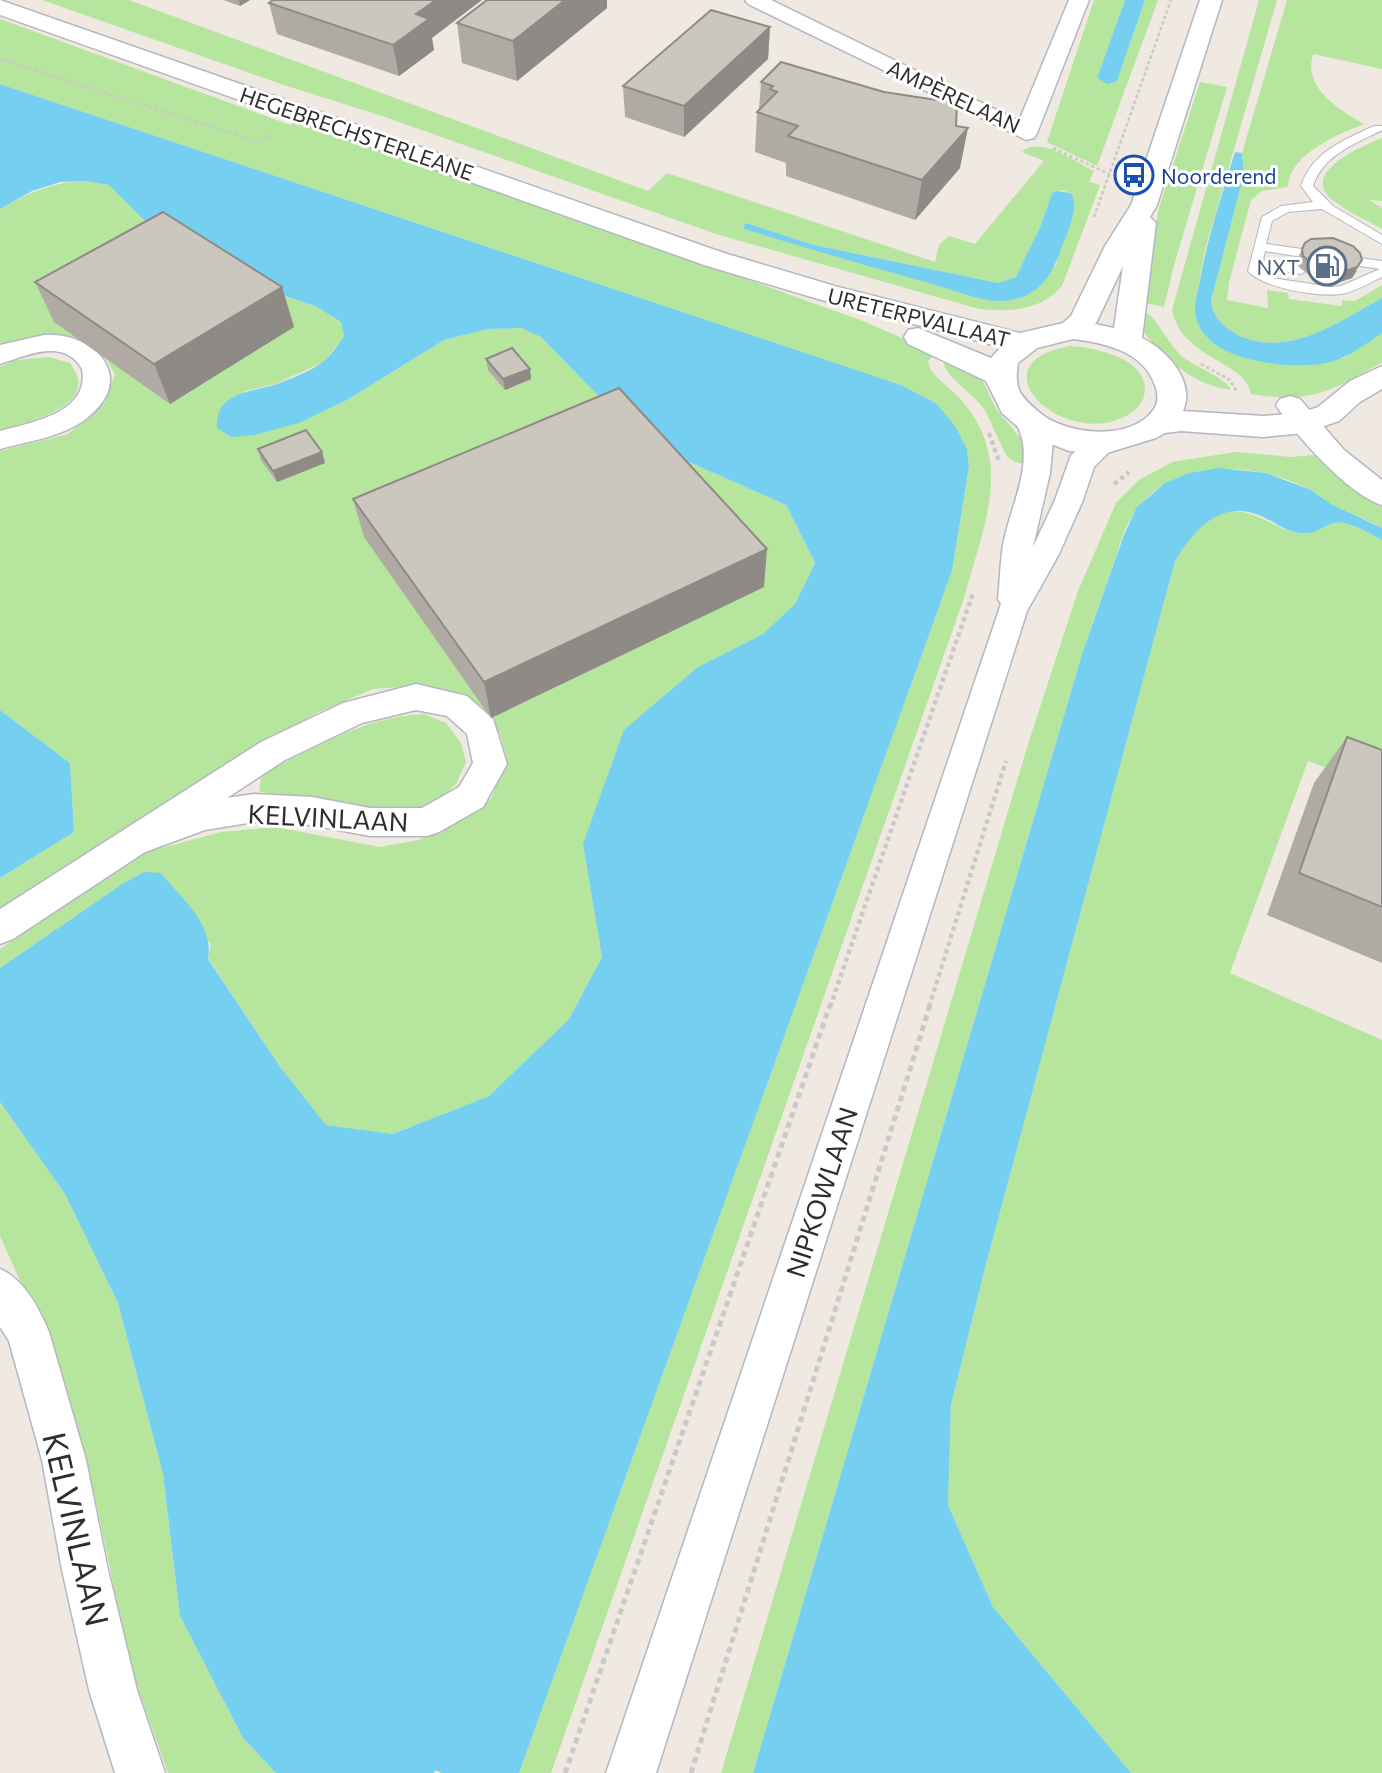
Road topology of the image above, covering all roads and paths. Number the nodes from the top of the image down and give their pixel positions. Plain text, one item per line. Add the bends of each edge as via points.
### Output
1 (755, 0) edge
2 (1079, 0) edge
3 (1171, 0) edge
4 (1211, 0) edge
5 (0, 7) edge
6 (0, 60) edge
7 (317, 118) junction
8 (1378, 128) dead end
9 (1026, 133) junction
10 (1109, 174) junction
11 (1144, 205) junction
12 (1325, 205) junction
13 (1090, 226) dead end
14 (1382, 240) edge
15 (1260, 247) junction
16 (1302, 253) edge
17 (714, 259) joint
18 (1352, 261) edge
19 (1256, 263) junction
20 (1382, 265) edge
21 (1301, 270) dead end
22 (1382, 272) edge
23 (817, 291) junction
24 (1073, 330) junction
25 (1128, 342) junction
26 (1021, 343) junction
27 (0, 355) edge
28 (1165, 374) junction
29 (1000, 376) junction
30 (1382, 376) edge
31 (1297, 414) junction
32 (1159, 422) junction
33 (1031, 425) junction
34 (0, 440) edge
35 (1105, 442) junction
36 (1135, 469) dead end
37 (1108, 489) dead end
38 (1382, 495) edge
39 (976, 582) dead end
40 (1012, 611) junction
41 (1008, 755) dead end
42 (127, 844) junction
43 (0, 928) edge
44 (0, 1290) edge
45 (141, 1773) edge
46 (565, 1773) edge
47 (631, 1773) edge
48 (691, 1773) edge

1 - 9 street, AMPÈRELAAN
2 - 9 street, AMPÈRELAAN
3 - 10 path
4 - 11 street
5 - 7 street, HEGEBRECHSTERLEANE
6 - 7 path via 256,141
7 - 17 street, HEGEBRECHSTERLEANE
8 - 12 lane via 1336,150 1310,173 1308,190
9 - 10 path
10 - 13 path
11 - 24 street via 1083,321
11 - 25 street
12 - 14 lane
12 - 15 lane via 1289,208 1271,215
15 - 16 lane
15 - 19 lane
17 - 23 street, URETERPVALLAAT
18 - 20 lane
19 - 21 lane
19 - 22 lane via 1254,271 1268,281 1331,291
23 - 26 street, URETERPVALLAAT
23 - 29 street, URETERPVALLAAT
24 - 25 street via 1100,332
24 - 26 street via 1050,332
25 - 28 street via 1148,354
26 - 29 street via 1006,357
27 - 34 street via 58,343 85,353 99,381 95,397 79,412 55,425
28 - 31 street via 1209,393
28 - 32 street via 1172,402
29 - 33 street via 1005,396
30 - 31 street via 1347,396 1335,411
31 - 32 street via 1266,428 1206,420
31 - 38 street via 1334,457
32 - 35 street via 1138,435
33 - 35 street via 1067,439
33 - 40 street, NIPKOWLAAN via 1040,441 1018,545
35 - 40 street, NIPKOWLAAN via 1081,462 1044,554
36 - 37 path
39 - 46 path
40 - 47 street, NIPKOWLAAN
41 - 48 path
42 - 42 street, KELVINLAAN via 273,751 354,712 416,696 456,705 482,728 490,764 471,797 427,822 370,822 312,811 254,808 203,816
42 - 43 street, KELVINLAAN
44 - 45 street, KELVINLAAN via 28,1332 64,1460 113,1690

